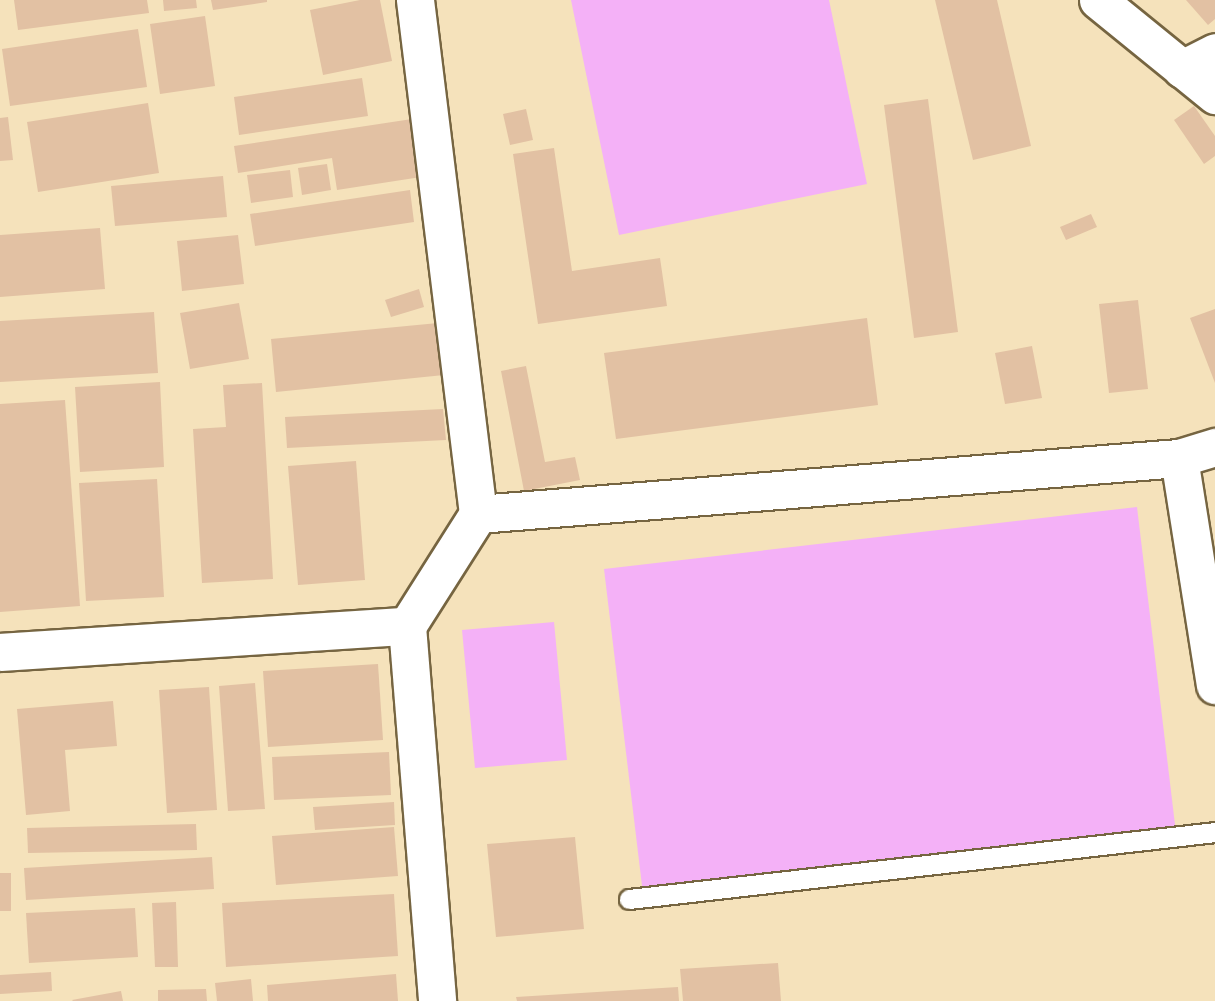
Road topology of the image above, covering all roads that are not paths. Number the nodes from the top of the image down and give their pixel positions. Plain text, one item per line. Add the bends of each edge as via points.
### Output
1 (415, 0) edge
2 (1098, 0) edge
3 (1215, 52) edge
4 (1182, 69) junction
5 (1215, 95) edge
6 (1215, 447) edge
7 (1180, 458) junction
8 (478, 514) junction
9 (407, 626) junction
10 (0, 652) edge
11 (1215, 684) edge
12 (1215, 832) edge
13 (629, 899) dead end
14 (437, 1001) edge

1 - 8 street
2 - 4 street
3 - 4 street
4 - 5 street
6 - 7 street
7 - 8 street
7 - 11 street
8 - 9 street
9 - 10 street
9 - 14 street
12 - 13 lane

